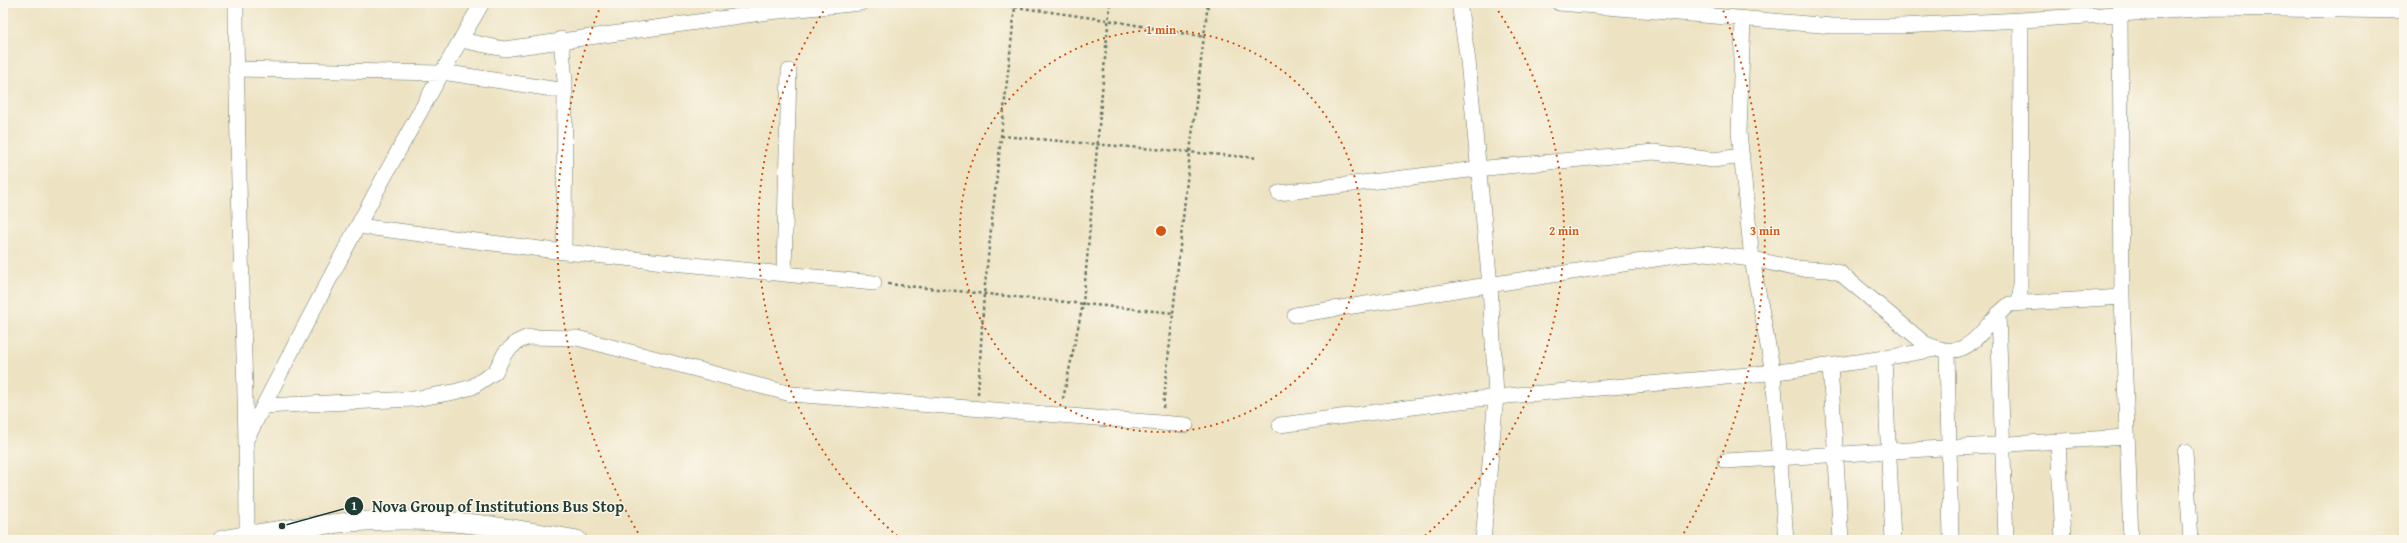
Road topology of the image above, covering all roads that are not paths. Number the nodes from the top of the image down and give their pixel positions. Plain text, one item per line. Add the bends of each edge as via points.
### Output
1 (236, 3) edge
2 (482, 3) edge
3 (861, 3) edge
4 (1459, 3) edge
5 (1559, 3) edge
6 (2215, 6) edge
7 (768, 7) edge
8 (2326, 7) edge
9 (2121, 9) edge
10 (2404, 11) edge
11 (1743, 19) junction
12 (2021, 20) junction
13 (562, 39) junction
14 (461, 40) junction
15 (236, 69) junction
16 (789, 71) dead end
17 (442, 72) junction
18 (565, 91) junction
19 (1742, 156) junction
20 (1477, 169) junction
21 (1279, 193) dead end
22 (358, 226) junction
23 (564, 252) junction
24 (1752, 259) junction
25 (784, 273) junction
26 (874, 283) road end
27 (1490, 285) junction
28 (2122, 297) junction
29 (2020, 303) junction
30 (1998, 314) junction
31 (1294, 316) dead end
32 (1941, 350) junction
33 (1884, 359) junction
34 (1830, 366) junction
35 (1773, 373) junction
36 (1496, 397) junction
37 (264, 406) junction
38 (1186, 425) dead end
39 (1280, 425) dead end
40 (2127, 437) junction
41 (247, 439) junction
42 (2058, 441) junction
43 (2002, 445) junction
44 (1950, 448) junction
45 (1888, 451) junction
46 (2185, 452) dead end
47 (1836, 454) junction
48 (1780, 458) junction
49 (1725, 461) dead end
50 (247, 535) junction
51 (222, 540) edge
52 (577, 540) edge
53 (1483, 540) edge
54 (1786, 540) edge
55 (1842, 540) edge
56 (1893, 540) edge
57 (1952, 540) edge
58 (2006, 540) edge
59 (2064, 540) edge
60 (2131, 540) edge
61 (2191, 540) edge

1 - 15 street
2 - 14 street
3 - 7 street
4 - 20 street via 1468,61
5 - 11 street
6 - 8 street
6 - 9 street
7 - 13 street
8 - 10 street
9 - 12 street
9 - 28 street
11 - 12 street via 1832,26 1901,26
11 - 19 street via 1739,132
12 - 29 street
13 - 14 street via 500,49
13 - 18 street
14 - 17 street
15 - 17 street
15 - 41 street
16 - 25 street
17 - 18 street
17 - 22 street
18 - 23 street
19 - 20 street via 1713,160 1654,152
19 - 24 street
20 - 21 street
20 - 27 street
22 - 23 street
22 - 37 street
23 - 25 street
24 - 27 street via 1706,253 1681,255
24 - 32 street via 1779,266 1840,273 1924,343
24 - 35 street
25 - 26 street
27 - 31 street
27 - 36 street
28 - 29 street
28 - 40 street
29 - 30 street via 2010,304
30 - 32 street via 1969,346 1958,351
30 - 43 street
32 - 33 street
32 - 44 street
33 - 34 street
33 - 45 street
34 - 35 street
34 - 47 street
35 - 36 street
35 - 48 street
36 - 39 street
36 - 53 street
37 - 38 street via 414,399 454,392 472,387 495,372 505,353 517,342 528,337 547,336 577,338 791,394
37 - 41 street
40 - 42 street
40 - 60 street
41 - 50 street
42 - 43 street
42 - 59 street
43 - 44 street
43 - 58 street
44 - 45 street
44 - 57 street
45 - 47 street
45 - 56 street
46 - 61 street
47 - 48 street
47 - 55 street
48 - 49 street
48 - 54 street
50 - 51 street
50 - 52 street via 280,529 364,521 436,521

